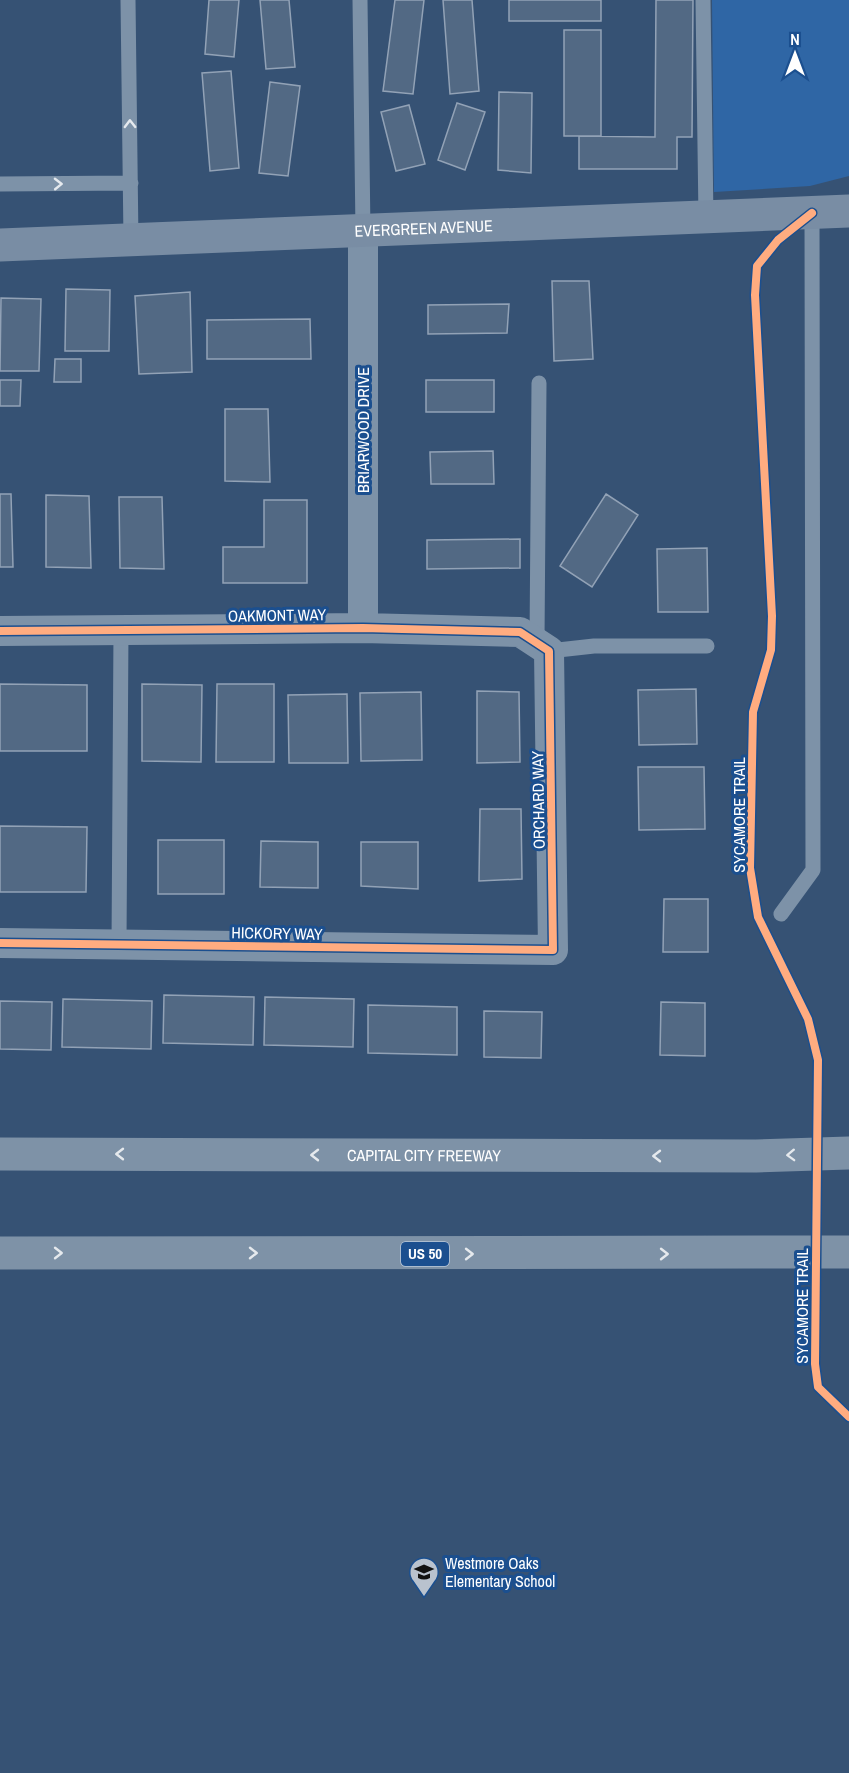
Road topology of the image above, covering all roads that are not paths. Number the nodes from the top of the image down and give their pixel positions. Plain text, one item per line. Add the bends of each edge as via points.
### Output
1 (128, 0) edge
2 (360, 0) edge
3 (703, 0) edge
4 (131, 183) junction
5 (0, 184) edge
6 (849, 211) edge
7 (812, 213) junction
8 (706, 219) junction
9 (363, 232) junction
10 (131, 241) junction
11 (0, 246) edge
12 (538, 383) dead end
13 (363, 628) junction
14 (121, 630) junction
15 (0, 631) edge
16 (543, 646) junction
17 (707, 646) dead end
18 (781, 914) dead end
19 (0, 943) edge
20 (119, 944) junction
21 (553, 950) joint
22 (849, 1153) edge
23 (0, 1154) edge
24 (849, 1252) edge
25 (0, 1253) edge

4 -> 1 lane
2 - 9 lane
3 - 8 lane
5 -> 4 lane
4 - 10 lane
6 - 7 street, EVERGREEN AVENUE
7 - 8 street, EVERGREEN AVENUE
7 - 18 lane via 813,870
8 - 9 street, EVERGREEN AVENUE
9 - 10 street, EVERGREEN AVENUE
9 - 13 street, BRIARWOOD DRIVE
10 - 11 street, EVERGREEN AVENUE
12 - 16 lane
13 - 14 street, OAKMONT WAY
13 - 16 street, OAKMONT WAY via 520,632
14 - 15 street, OAKMONT WAY
14 - 20 lane
16 - 17 lane
16 - 21 street, ORCHARD WAY
19 - 20 street, HICKORY WAY
20 - 21 street, HICKORY WAY
22 -> 23 highway, CAPITAL CITY FREEWAY
25 -> 24 highway, US 50

